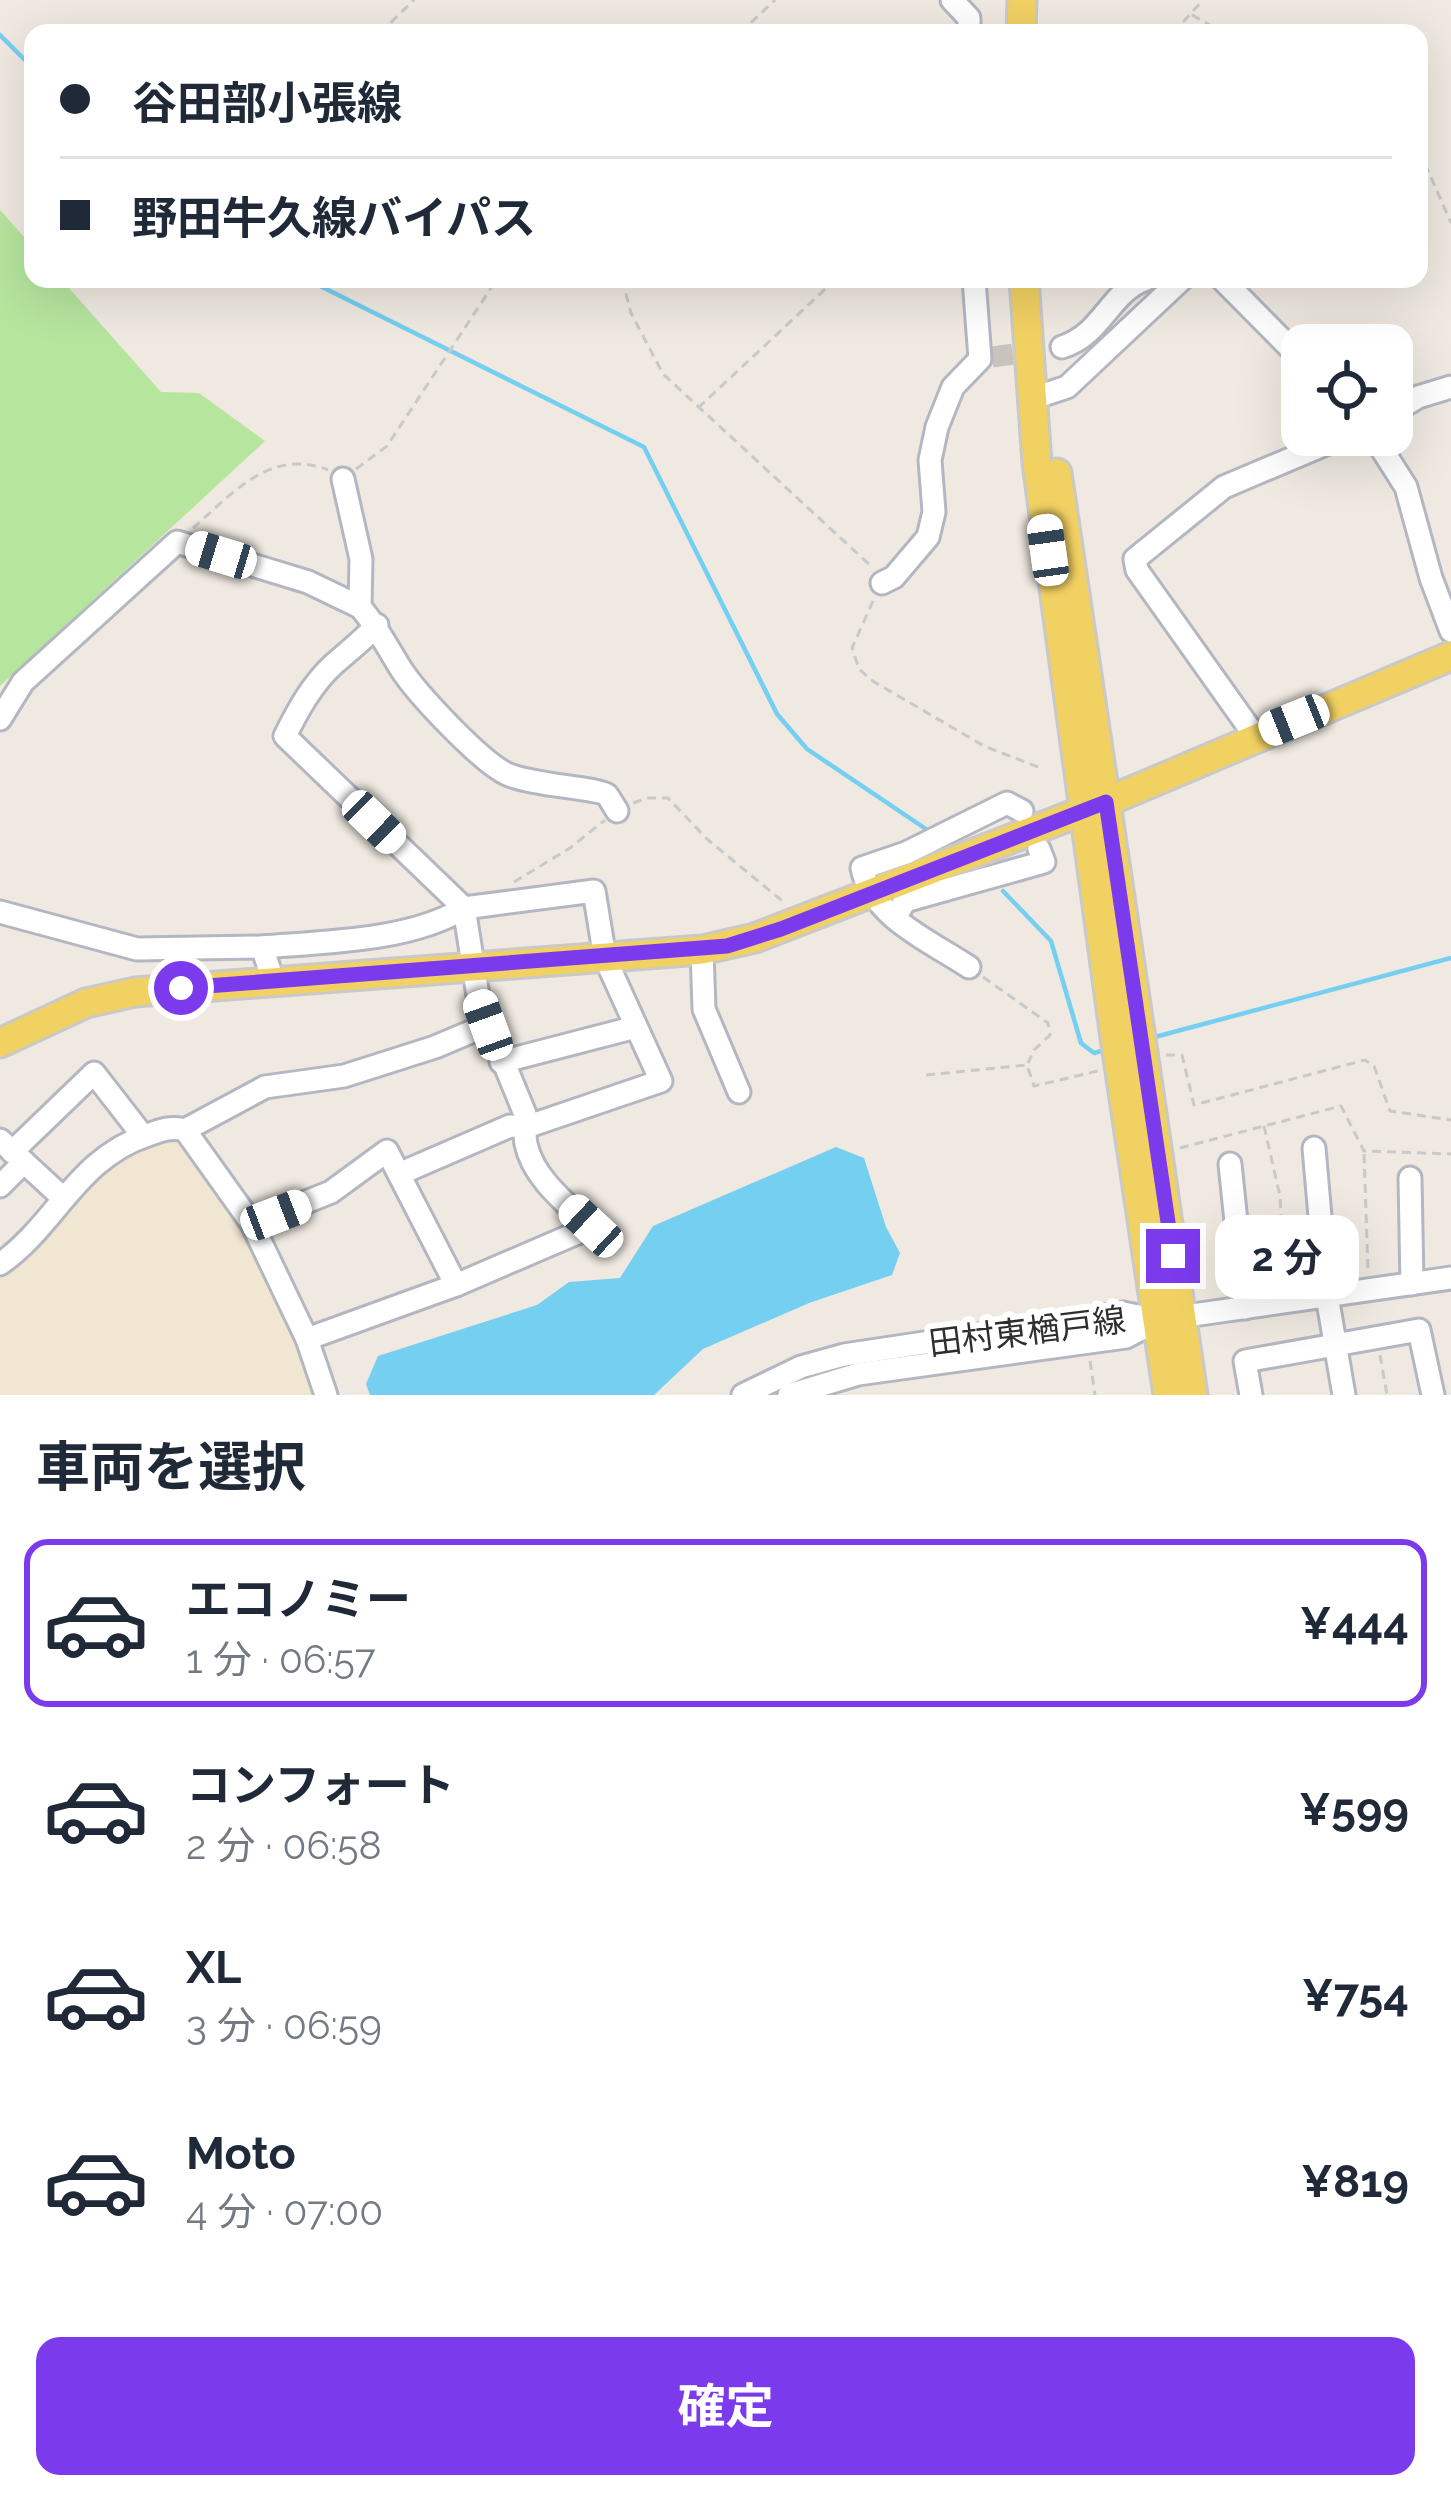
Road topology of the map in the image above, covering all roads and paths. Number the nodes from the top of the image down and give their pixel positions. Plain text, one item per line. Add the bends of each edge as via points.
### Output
1 (414, 0) edge
2 (775, 0) edge
3 (952, 0) edge
4 (1203, 0) edge
5 (1190, 14) junction
6 (389, 24) edge
7 (750, 24) edge
8 (969, 24) edge
9 (1181, 24) edge
10 (1208, 24) edge
11 (1428, 171) edge
12 (1451, 223) edge
13 (491, 288) edge
14 (624, 288) edge
15 (826, 288) edge
16 (975, 288) edge
17 (1025, 288) edge
18 (1034, 288) edge
19 (1139, 288) edge
20 (1158, 288) edge
21 (1231, 288) edge
22 (1281, 339) edge
23 (1062, 347) tunnel mouth
24 (1451, 387) edge
25 (1046, 394) junction
26 (1413, 401) edge
27 (698, 408) junction
28 (1297, 456) edge
29 (1386, 456) edge
30 (344, 478) junction
31 (177, 542) junction
32 (882, 584) junction
33 (360, 607) junction
34 (377, 625) junction
35 (1451, 631) edge
36 (1451, 656) edge
37 (0, 719) edge
38 (1255, 736) junction
39 (1043, 769) dead end
40 (1094, 806) junction
41 (617, 811) junction
42 (1022, 811) dead end
43 (1039, 849) dead end
44 (500, 889) dead end
45 (869, 894) junction
46 (464, 908) junction
47 (0, 912) edge
48 (808, 917) junction
49 (895, 917) junction
50 (262, 947) junction
51 (702, 950) junction
52 (605, 958) junction
53 (473, 966) junction
54 (969, 967) joint
55 (273, 980) junction
56 (488, 1025) junction
57 (636, 1027) junction
58 (0, 1043) edge
59 (1129, 1058) junction
60 (501, 1063) junction
61 (1027, 1065) junction
62 (926, 1075) dead end
63 (739, 1092) dead end
64 (1451, 1120) edge
65 (1264, 1126) dead end
66 (526, 1127) junction
67 (185, 1130) junction
68 (143, 1136) junction
69 (1314, 1148) dead end
70 (12, 1151) edge
71 (1364, 1151) dead end
72 (1230, 1164) dead end
73 (399, 1174) junction
74 (1411, 1178) dead end
75 (0, 1186) edge
76 (63, 1198) junction
77 (252, 1224) junction
78 (0, 1264) edge
79 (1451, 1278) edge
80 (1412, 1284) junction
81 (456, 1286) junction
82 (1370, 1290) junction
83 (1327, 1296) junction
84 (1286, 1302) junction
85 (1245, 1308) junction
86 (1170, 1319) junction
87 (1377, 1338) junction
88 (307, 1339) junction
89 (1336, 1346) junction
90 (1089, 1358) dead end
91 (883, 1371) junction
92 (326, 1395) edge
93 (743, 1395) edge
94 (789, 1395) edge
95 (887, 1395) edge
96 (1095, 1395) edge
97 (1168, 1395) edge
98 (1193, 1395) edge
99 (1251, 1395) edge
100 (1344, 1395) edge
101 (1387, 1395) edge
102 (1433, 1395) edge

1 - 6 path
2 - 7 path
3 - 8 street
4 - 5 path
5 - 9 path
5 - 10 path
11 - 12 path
13 - 30 path via 387,446
14 - 27 path via 664,374
15 - 27 path
16 - 32 street via 986,358 952,387 938,427 928,537
17 - 40 main road via 1037,463
18 - 25 main road
19 - 23 street via 1124,292 1087,337
20 - 25 street via 1067,387
21 - 22 street
24 - 26 street
25 - 40 main road
27 - 32 path
28 - 38 street via 1224,487 1135,559
29 - 35 street via 1406,488
30 - 31 path via 322,467 278,465 254,475
30 - 33 street via 361,559
31 - 33 street via 308,582
31 - 37 street via 23,682
32 - 39 path via 852,648 859,669 984,746
33 - 34 street
34 - 41 street via 403,672 486,760 541,785 608,795
34 - 46 street via 305,697 285,736
36 - 38 main road
38 - 40 main road
40 - 45 main road
40 - 59 main road
41 - 44 path
41 - 48 path via 668,798
42 - 45 street via 1006,803 862,868
43 - 49 street via 1044,862 905,902
45 - 48 main road
45 - 49 street
46 - 50 street via 411,929
46 - 52 street via 594,891
46 - 53 street
47 - 50 street via 137,949
48 - 51 main road
49 - 54 street
50 - 55 street
51 - 52 main road
51 - 63 street via 704,1009
52 - 53 main road
52 - 57 street
53 - 55 main road
53 - 56 street
54 - 61 path via 1048,1023 1050,1035
55 - 58 main road via 86,1003
56 - 60 street
56 - 67 street via 344,1076 265,1087
57 - 60 street
57 - 66 street via 661,1081
59 - 61 path via 1034,1086
59 - 64 path via 1182,1055 1194,1105 1365,1060 1390,1111
59 - 86 main road
60 - 66 street
61 - 62 path
65 - 84 path via 1280,1196
66 - 73 street via 510,1126
66 - 81 street via 526,1145 548,1185 591,1226
67 - 68 street
67 - 77 street
68 - 70 street via 94,1073
68 - 76 street via 99,1159
69 - 83 street
70 - 75 street
70 - 76 street
71 - 82 path
72 - 85 street
73 - 77 street via 387,1150 331,1192
73 - 81 street
74 - 80 street
76 - 78 street
77 - 88 street
79 - 80 street
80 - 82 street
81 - 88 street
82 - 83 street
83 - 84 street
83 - 89 street
84 - 85 street
85 - 86 street
86 - 91 street, 田村東楢戸線 via 1126,1337
86 - 93 street, 田村東楢戸線 via 1112,1314 844,1355
86 - 97 main road
86 - 98 main road
87 - 89 street
87 - 101 path
87 - 102 street via 1419,1330
88 - 92 street
89 - 99 street via 1245,1361
89 - 100 street
90 - 96 path
91 - 94 street, 田村東楢戸線
91 - 95 street

